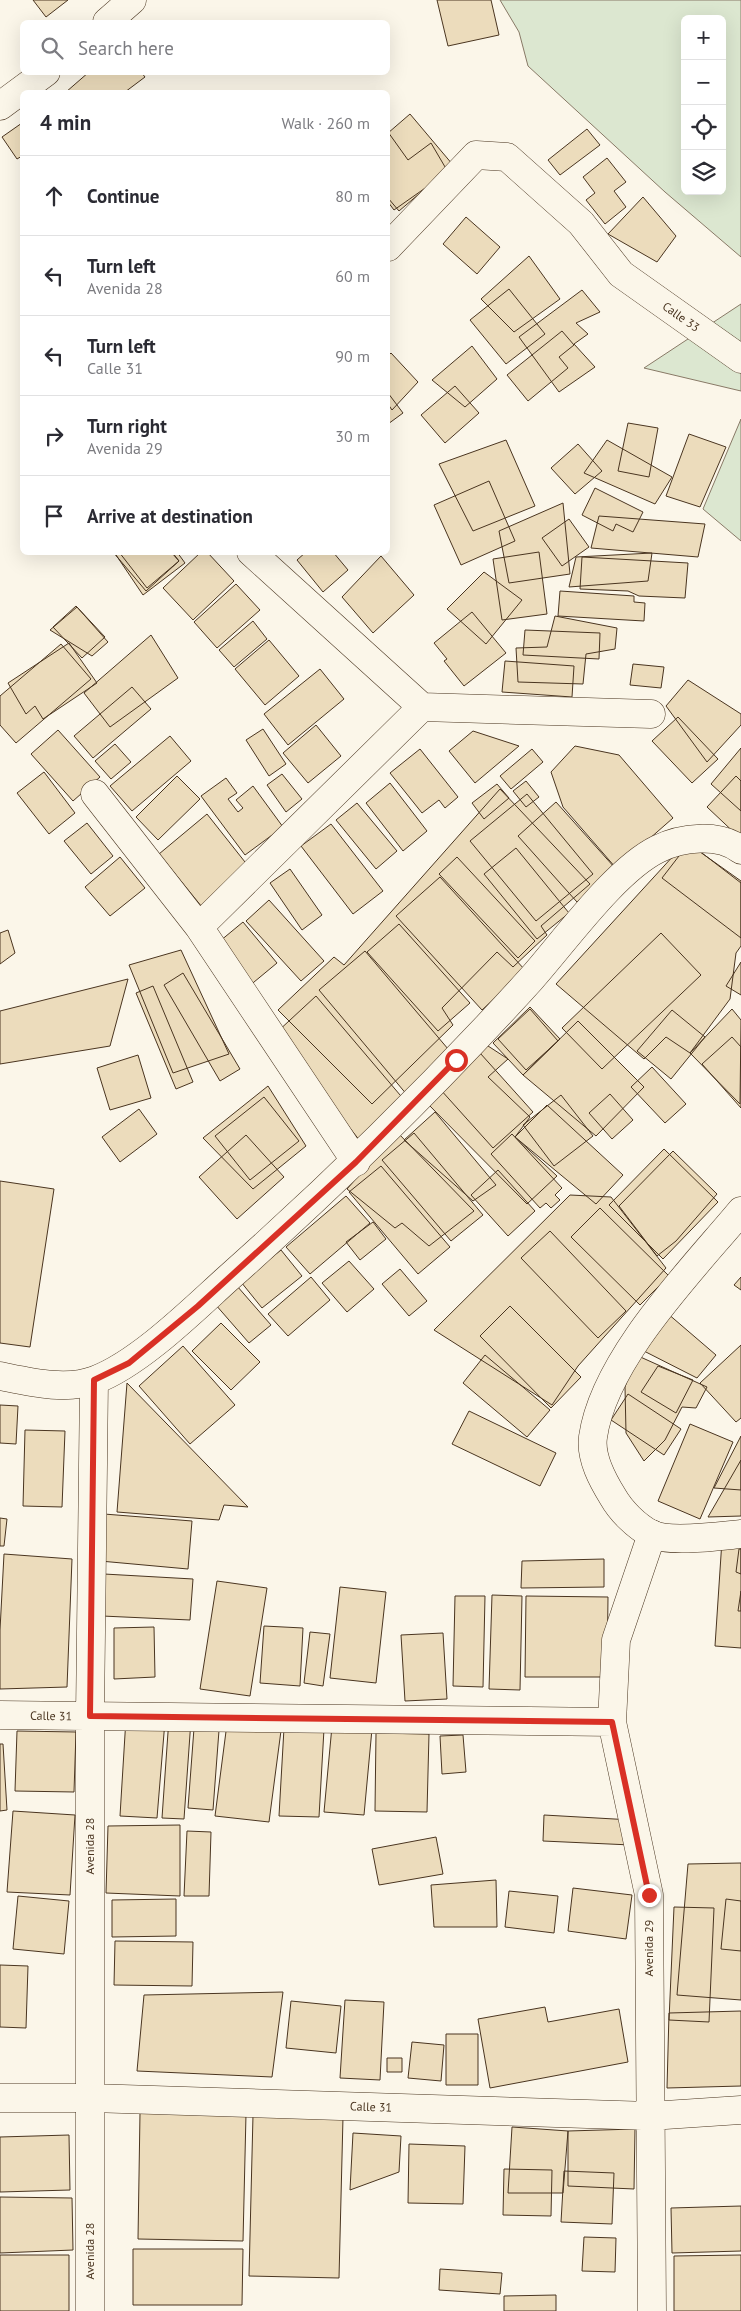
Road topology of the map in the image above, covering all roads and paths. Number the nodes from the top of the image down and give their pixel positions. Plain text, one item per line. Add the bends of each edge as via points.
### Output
1 (132, 0) edge
2 (109, 20) edge
3 (42, 75) edge
4 (22, 90) edge
5 (20, 91) edge
6 (0, 106) edge
7 (390, 245) edge
8 (741, 359) edge
9 (253, 555) edge
10 (422, 707) junction
11 (651, 714) dead end
12 (95, 794) dead end
13 (741, 850) edge
14 (199, 927) junction
15 (356, 1162) junction
16 (741, 1211) edge
17 (0, 1376) edge
18 (94, 1380) junction
19 (652, 1534) junction
20 (741, 1534) edge
21 (0, 1716) edge
22 (90, 1716) junction
23 (612, 1722) junction
24 (0, 2098) edge
25 (91, 2098) junction
26 (741, 2110) edge
27 (650, 2116) junction
28 (90, 2311) edge
29 (652, 2311) edge

1 - 2 street
3 - 4 street
5 - 6 street
7 - 8 street, Calle 33 via 476,155 507,157 581,224 621,274
9 - 10 street
10 - 11 street
10 - 14 street
12 - 14 street
13 - 15 street via 716,839 692,840 658,848 628,870 456,1060
14 - 15 street
15 - 18 street via 129,1363
16 - 19 street via 633,1346 607,1389 593,1439 599,1474 620,1509
17 - 18 street via 54,1385
18 - 22 street, Avenida 28
19 - 20 street via 694,1539
19 - 23 street, Avenida 29 via 616,1640
21 - 22 street, Calle 31
22 - 23 street, Calle 31
22 - 25 street, Avenida 28
23 - 27 street, Avenida 29 via 649,1895
24 - 25 street, Calle 31
25 - 27 street, Calle 31
25 - 28 street, Avenida 28
26 - 27 street, Calle 31
27 - 29 street, Avenida 29

